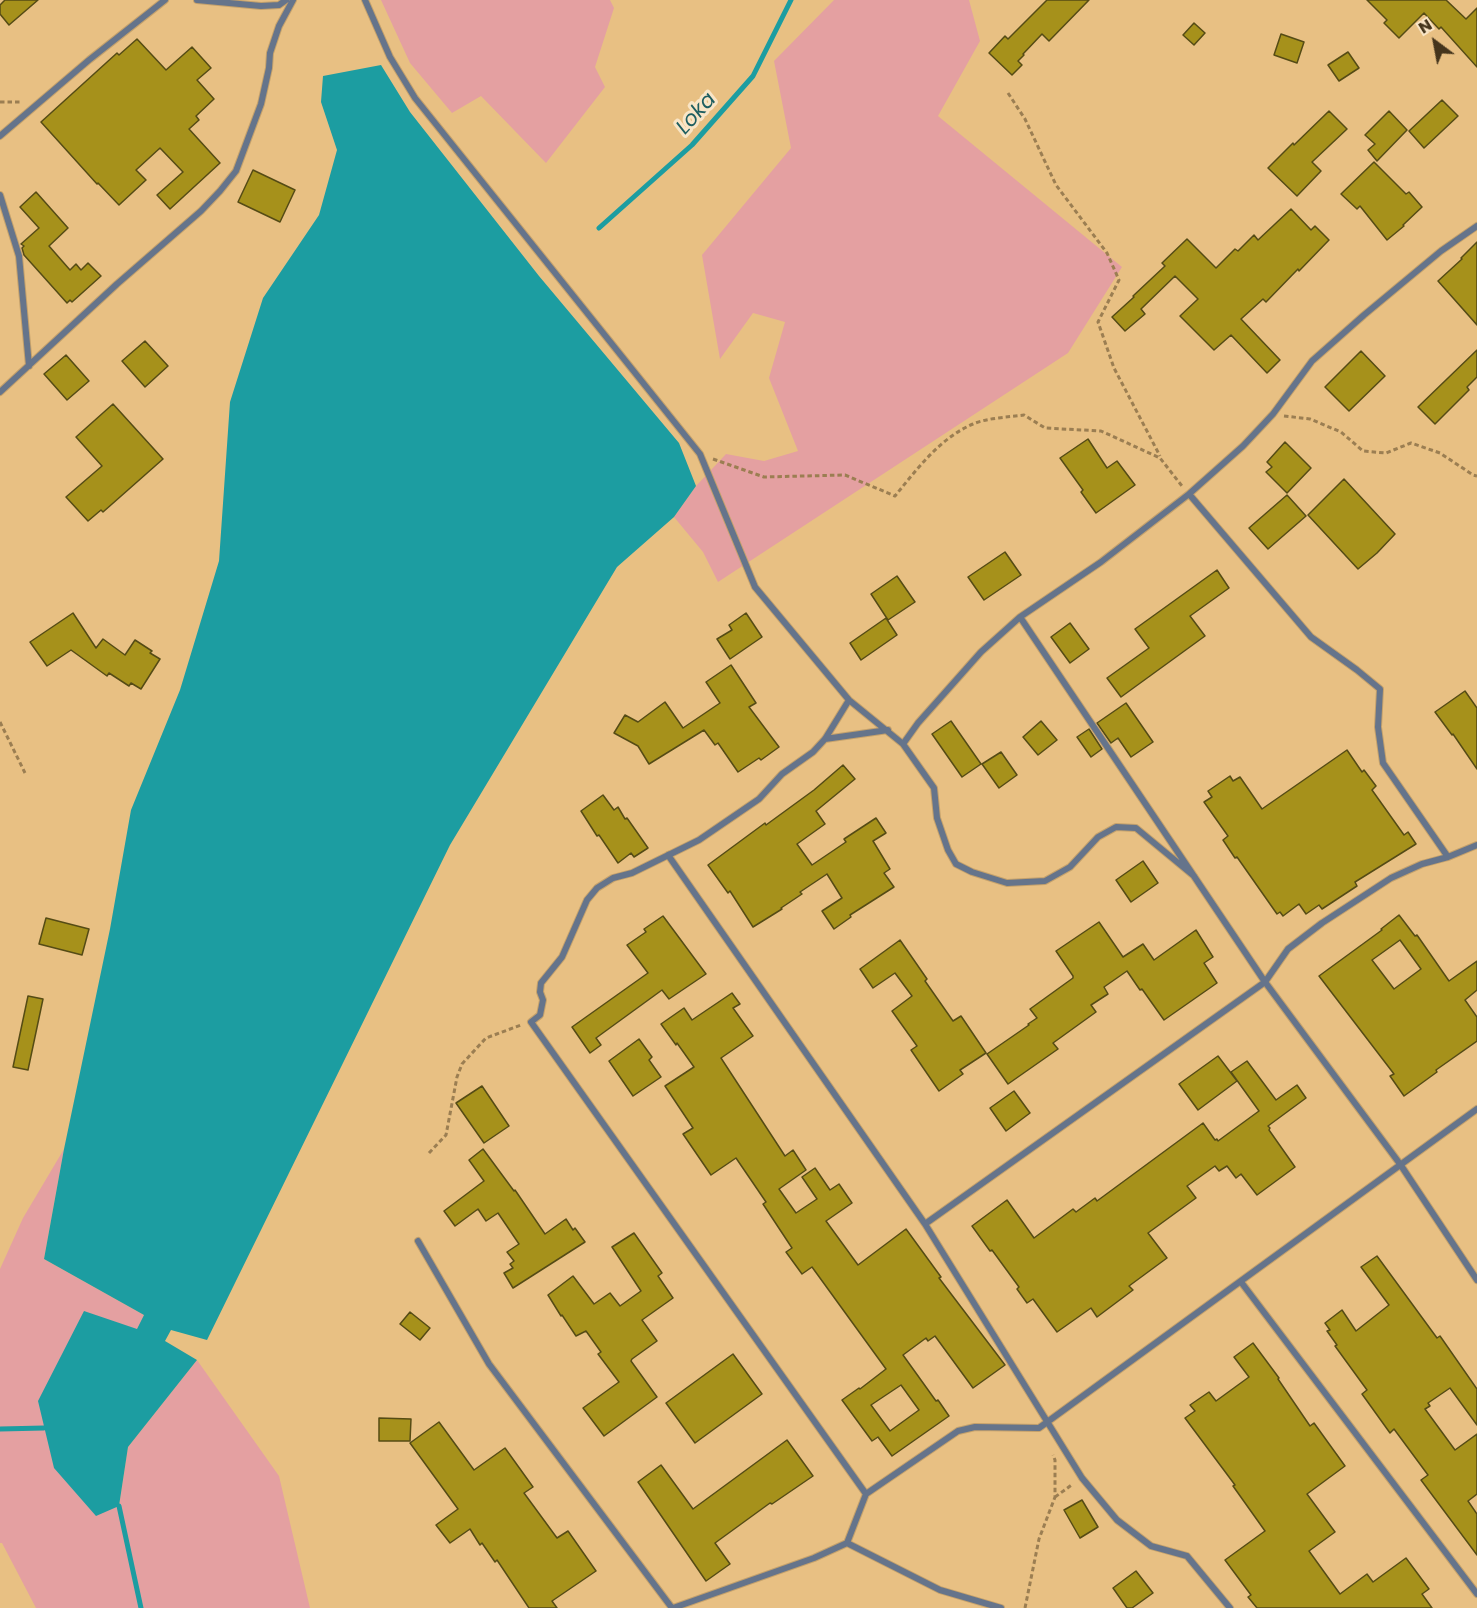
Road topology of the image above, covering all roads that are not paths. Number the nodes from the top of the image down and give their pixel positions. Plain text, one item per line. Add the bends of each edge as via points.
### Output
1 (165, 0) edge
2 (197, 0) edge
3 (286, 0) edge
4 (293, 0) edge
5 (365, 0) edge
6 (0, 136) edge
7 (0, 195) edge
8 (1477, 226) edge
9 (29, 366) junction
10 (0, 392) edge
11 (1189, 494) junction
12 (1020, 618) junction
13 (849, 700) junction
14 (888, 730) junction
15 (825, 739) junction
16 (903, 744) junction
17 (1477, 845) edge
18 (668, 855) junction
19 (1448, 857) junction
20 (1194, 876) junction
21 (1265, 982) junction
22 (1477, 1109) edge
23 (1400, 1164) junction
24 (925, 1224) junction
25 (418, 1241) dead end
26 (1477, 1280) edge
27 (1241, 1281) junction
28 (1048, 1421) junction
29 (866, 1494) junction
30 (847, 1543) junction
31 (1477, 1594) edge
32 (673, 1608) edge
33 (1001, 1608) edge
34 (1230, 1608) edge

1 - 6 street
2 - 3 street via 261,6 279,5
4 - 9 street via 270,53 261,104 236,171 201,211
5 - 13 street via 390,57 415,98 700,454 755,587
7 - 9 street via 19,256
8 - 11 street via 1441,251 1312,361 1273,414
9 - 10 street
11 - 12 street
11 - 19 street via 1311,637 1380,689 1378,727 1383,763
12 - 16 street via 981,652
12 - 20 street
13 - 14 street
13 - 15 street
14 - 15 street
14 - 16 street
15 - 18 street via 782,774 759,799 699,840
16 - 20 street via 934,788 937,818 948,850 956,864 972,872 1007,883 1045,881 1070,867 1098,837 1116,827 1136,828
17 - 19 street
18 - 24 street
18 - 29 street via 613,878 587,900 562,957 540,983 540,1014 531,1022
19 - 21 street via 1390,878 1322,923 1288,949
20 - 21 street
21 - 23 street
21 - 24 street
22 - 23 street
23 - 26 street
23 - 27 street
24 - 28 street
25 - 32 street via 489,1364
27 - 28 street
27 - 31 street
28 - 29 street via 1039,1428 975,1427 958,1431
28 - 34 street via 1082,1478 1117,1520 1151,1546 1187,1556
29 - 30 street
30 - 32 street
30 - 33 street via 940,1590

